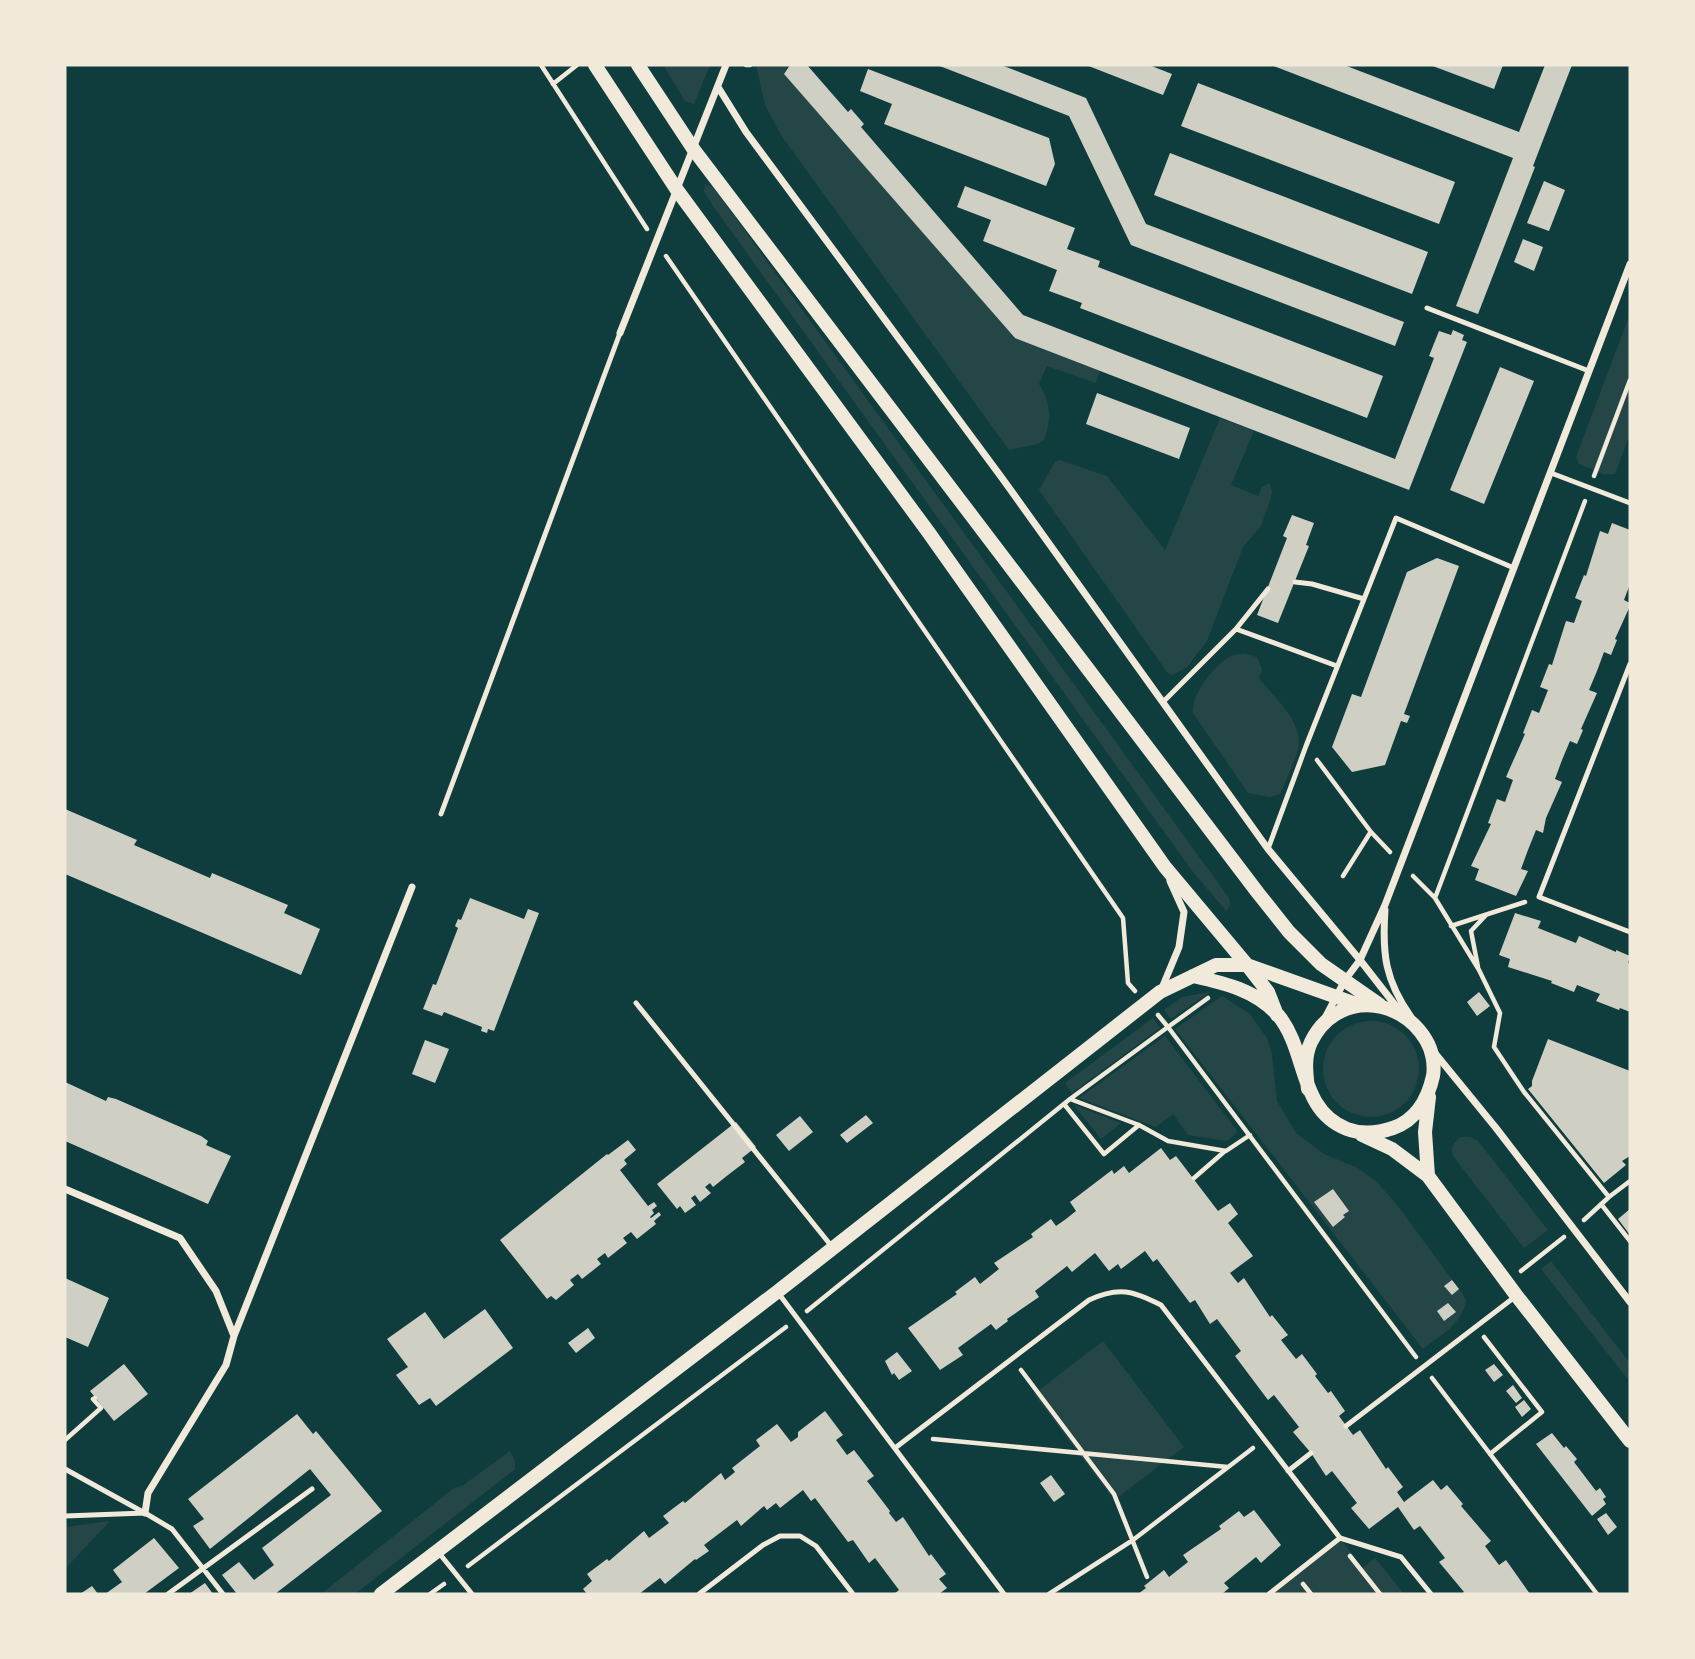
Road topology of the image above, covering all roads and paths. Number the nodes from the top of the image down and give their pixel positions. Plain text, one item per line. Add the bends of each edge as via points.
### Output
1 (541, 65) edge
2 (578, 65) edge
3 (595, 65) edge
4 (638, 65) edge
5 (726, 65) edge
6 (553, 84) junction
7 (718, 87) junction
8 (694, 149) junction
9 (677, 190) junction
10 (656, 243) junction
11 (1630, 264) edge
12 (1427, 309) dead end
13 (620, 334) joint
14 (1589, 371) junction
15 (1630, 380) edge
16 (1551, 473) junction
17 (1590, 488) junction
18 (1630, 503) edge
19 (1514, 568) junction
20 (1295, 582) dead end
21 (1268, 589) dead end
22 (1364, 599) junction
23 (1236, 629) junction
24 (1630, 664) edge
25 (1337, 666) junction
26 (1163, 702) junction
27 (1306, 746) junction
28 (441, 814) dead end
29 (1371, 832) junction
30 (1268, 849) junction
31 (1401, 864) junction
32 (1165, 867) junction
33 (1343, 876) dead end
34 (412, 887) dead end
35 (1539, 897) junction
36 (1435, 898) junction
37 (1385, 905) junction
38 (1486, 915) junction
39 (1451, 926) junction
40 (1630, 932) edge
41 (1360, 960) junction
42 (1247, 965) junction
43 (1479, 970) junction
44 (1193, 976) junction
45 (1345, 980) junction
46 (1160, 992) junction
47 (1336, 995) junction
48 (1210, 997) dead end
49 (1145, 1002) junction
50 (636, 1003) dead end
51 (1359, 1005) junction
52 (1380, 1005) junction
53 (1401, 1013) junction
54 (1277, 1015) junction
55 (1321, 1027) junction
56 (1418, 1027) junction
57 (1430, 1047) junction
58 (1308, 1088) junction
59 (1430, 1091) junction
60 (1070, 1099) dead end
61 (1064, 1104) dead end
62 (1139, 1125) junction
63 (1357, 1133) junction
64 (1250, 1135) dead end
65 (1226, 1150) junction
66 (1428, 1176) junction
67 (1194, 1178) dead end
68 (1630, 1181) edge
69 (65, 1189) edge
70 (1601, 1204) dead end
71 (1630, 1241) edge
72 (833, 1248) junction
73 (778, 1292) junction
74 (1516, 1296) junction
75 (1630, 1302) edge
76 (234, 1336) junction
77 (1013, 1359) junction
78 (95, 1398) dead end
79 (1346, 1426) dead end
80 (910, 1437) junction
81 (65, 1440) edge
82 (1264, 1440) junction
83 (1630, 1441) edge
84 (895, 1448) junction
85 (1311, 1453) dead end
86 (1085, 1454) junction
87 (1228, 1467) junction
88 (65, 1469) edge
89 (1288, 1471) junction
90 (312, 1489) dead end
91 (145, 1513) junction
92 (65, 1516) edge
93 (1339, 1539) junction
94 (1133, 1540) junction
95 (438, 1551) junction
96 (202, 1568) junction
97 (1147, 1577) dead end
98 (167, 1594) edge
99 (223, 1594) edge
100 (381, 1594) edge
101 (472, 1594) edge
102 (699, 1594) edge
103 (853, 1594) edge
104 (1003, 1594) edge
105 (1049, 1594) edge
106 (1269, 1594) edge
107 (1380, 1594) edge
108 (1431, 1594) edge

1 - 6 path
2 - 6 path
3 - 9 main road
4 - 8 main road
5 - 7 street
6 - 10 path
7 - 8 street
7 - 26 street via 746,132
8 - 9 street
8 - 45 main road via 1258,893 1302,946
9 - 10 street
9 - 32 main road via 929,533
10 - 13 street
10 - 49 path via 1123,918 1128,983
11 - 14 street
12 - 14 lane
13 - 28 lane
14 - 16 street
15 - 17 path
16 - 17 lane
16 - 19 street
17 - 18 lane
17 - 36 path
19 - 22 lane via 1396,518
19 - 31 street
20 - 22 lane
21 - 23 lane
22 - 25 lane
23 - 25 lane
23 - 26 lane
24 - 35 lane
25 - 27 lane
26 - 30 street
27 - 29 path
27 - 30 lane
29 - 31 path
29 - 33 path
30 - 41 street
31 - 36 path
31 - 37 street
32 - 42 main road
32 - 46 street via 1184,912 1179,947
34 - 76 street
35 - 38 path
35 - 40 lane
36 - 39 path
37 - 41 street
37 - 56 street via 1388,975
38 - 39 path
38 - 43 path via 1471,931
39 - 43 path
41 - 45 street
41 - 53 street
42 - 44 main road via 1216,965
42 - 47 main road
42 - 54 main road via 1268,992
43 - 68 path via 1500,1013 1494,1047 1524,1092 1609,1197
44 - 46 main road
44 - 54 main road via 1255,996
45 - 47 street
45 - 52 main road
46 - 49 main road
47 - 51 main road
47 - 55 street
48 - 49 path via 1168,1027
49 - 72 main road
50 - 72 lane
51 - 52 main road
51 - 55 main road via 1338,1013
52 - 53 main road
53 - 56 main road
54 - 58 main road via 1292,1037
55 - 58 main road via 1310,1043 1305,1065
56 - 57 main road
57 - 59 main road via 1434,1069
57 - 75 street
58 - 63 main road via 1320,1110 1336,1125
59 - 63 main road via 1419,1111 1401,1125 1380,1133
59 - 66 main road via 1425,1132
60 - 62 path
61 - 62 path via 1104,1154
62 - 65 path via 1168,1141
63 - 66 main road via 1392,1150
64 - 65 path
65 - 67 path
66 - 74 main road
69 - 76 street via 180,1238 216,1291
70 - 71 path
72 - 73 main road
73 - 84 lane
73 - 95 main road
74 - 79 lane
74 - 83 main road
76 - 91 street via 226,1365 148,1493
77 - 80 lane
77 - 82 lane via 1089,1300 1107,1292 1135,1292 1161,1305
77 - 86 path
78 - 81 path via 101,1408
80 - 84 lane
80 - 86 path
82 - 87 path
82 - 89 lane
84 - 104 lane
85 - 89 lane
86 - 87 path
86 - 94 path via 1114,1494
87 - 94 path
88 - 91 lane
89 - 93 lane
90 - 96 lane
91 - 92 lane
91 - 96 lane via 172,1529
93 - 106 lane
93 - 107 path
93 - 108 lane via 1401,1557
94 - 97 path
94 - 105 path
95 - 100 main road
95 - 101 lane
96 - 98 lane
96 - 99 lane
102 - 103 lane via 780,1536 800,1536 816,1546

